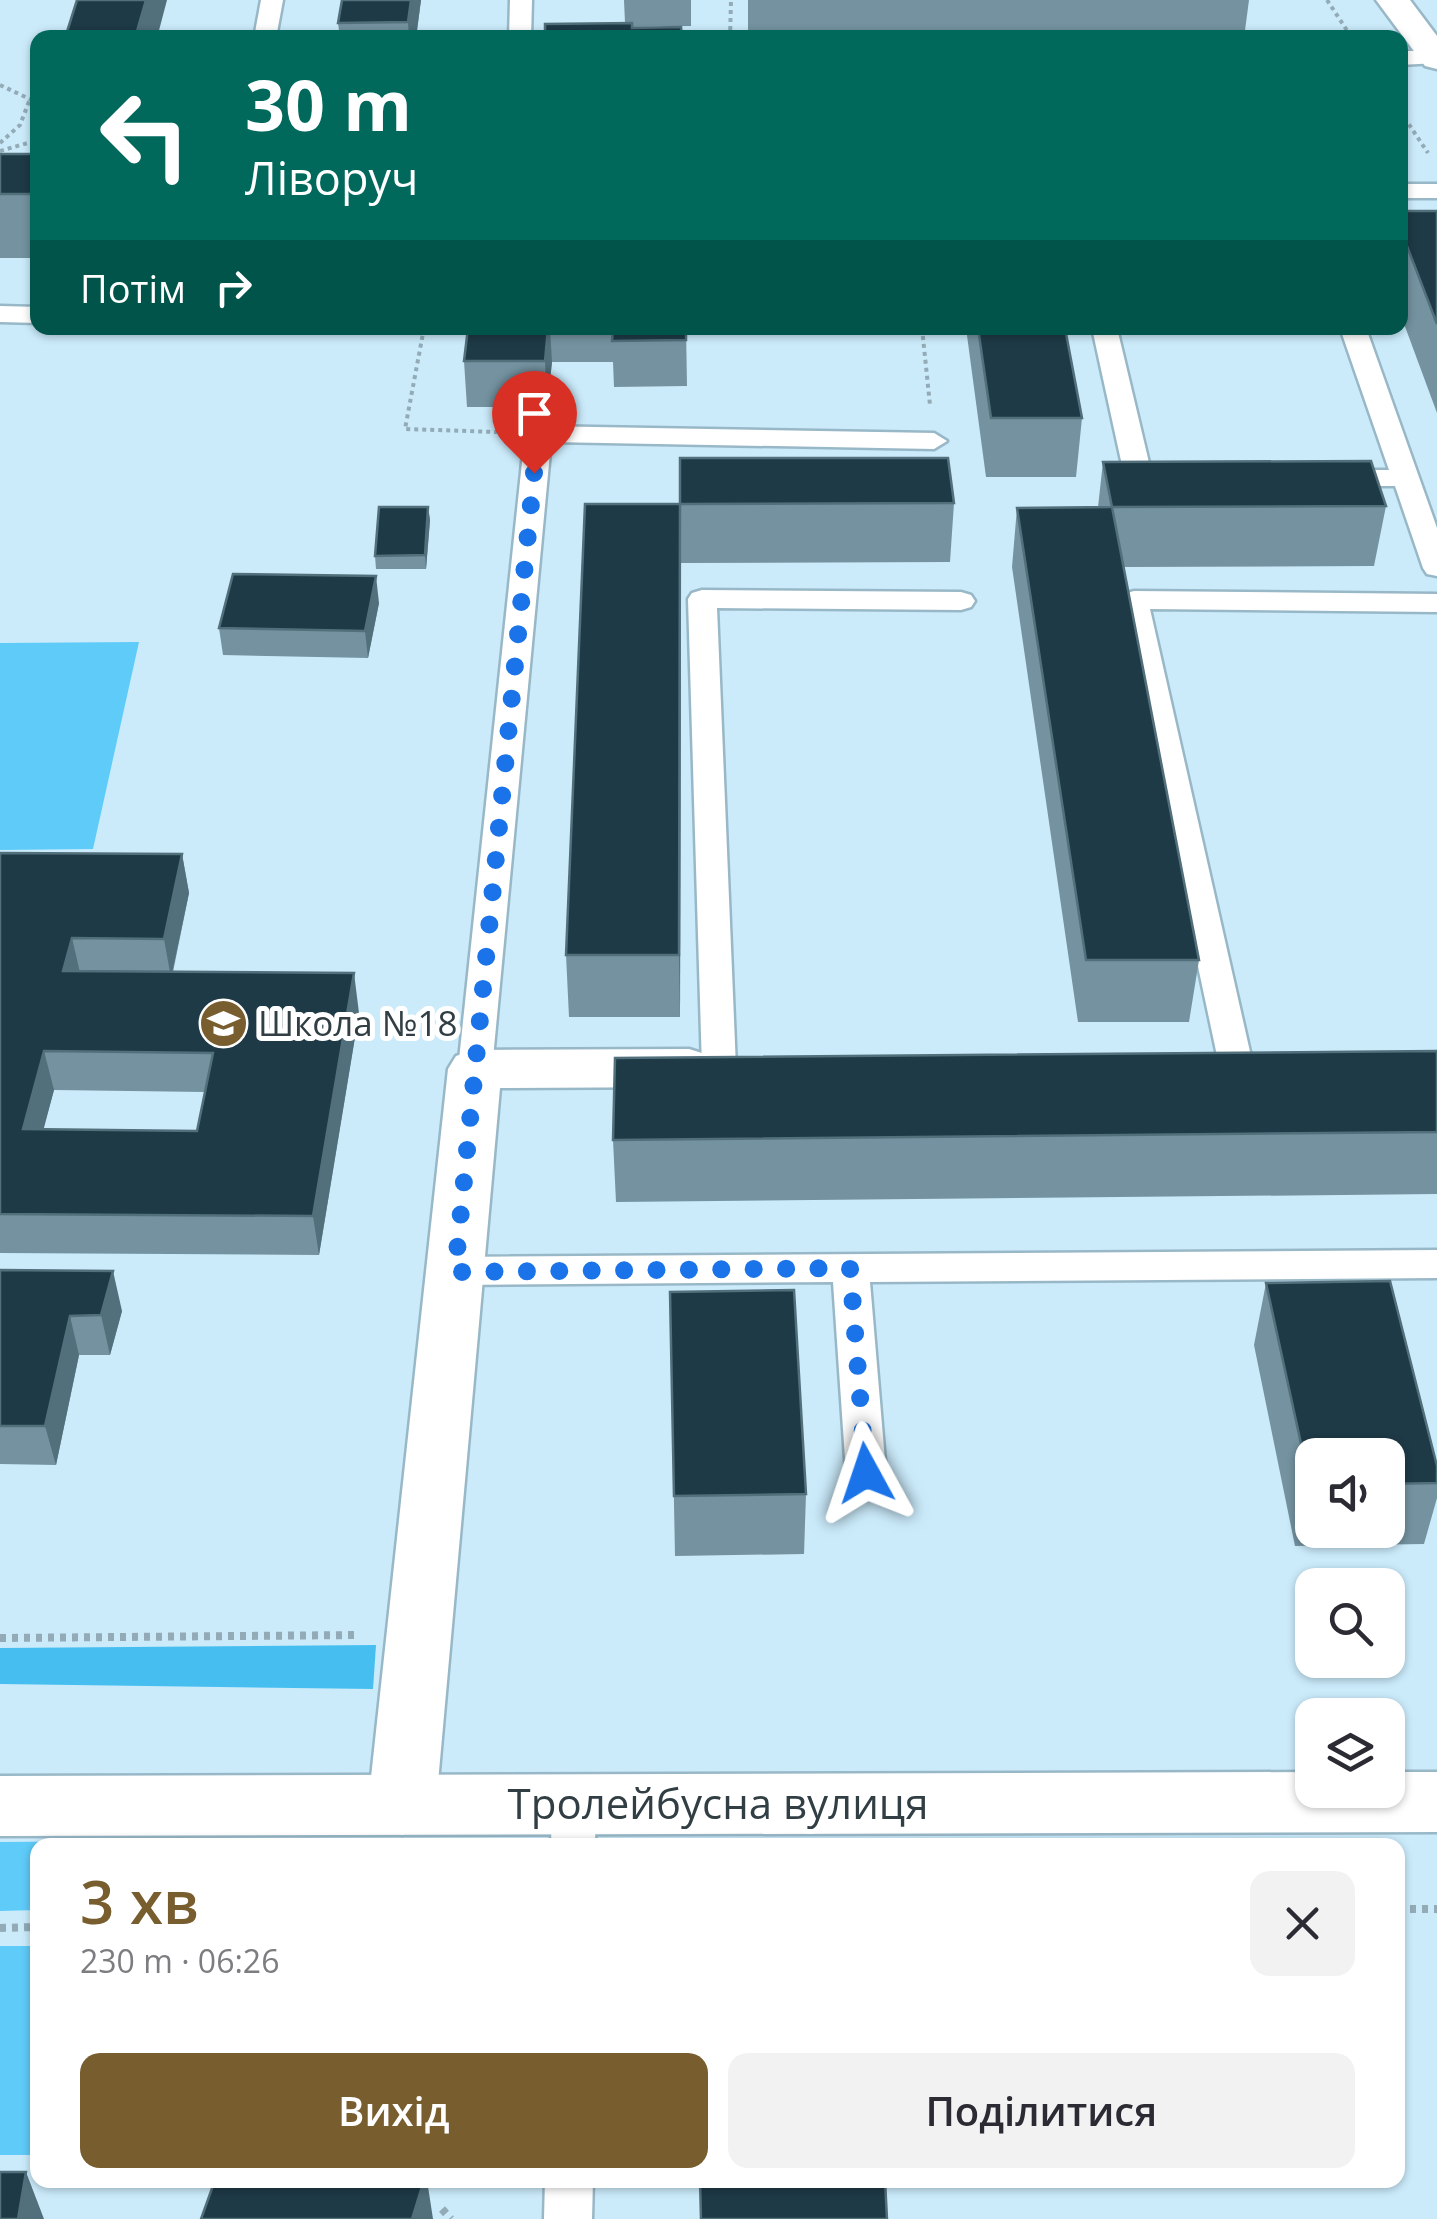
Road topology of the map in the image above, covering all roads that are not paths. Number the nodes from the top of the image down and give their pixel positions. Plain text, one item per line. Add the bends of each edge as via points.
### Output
1 (272, 0) edge
2 (521, 0) edge
3 (1393, 0) edge
4 (266, 30) edge
5 (520, 30) edge
6 (1408, 58) edge
7 (1436, 58) edge
8 (1437, 192) edge
9 (1408, 193) edge
10 (0, 314) edge
11 (30, 316) edge
12 (1106, 335) edge
13 (1355, 335) edge
14 (934, 441) road end
15 (1310, 478) edge
16 (1405, 478) junction
17 (1196, 479) edge
18 (1437, 568) edge
19 (961, 602) dead end
20 (1437, 603) edge
21 (1176, 1066) edge
22 (1236, 1066) junction
23 (1291, 1066) edge
24 (739, 1068) joint
25 (475, 1069) junction
26 (1437, 1264) edge
27 (850, 1268) junction
28 (455, 1272) junction
29 (866, 1473) dead end
30 (1437, 1802) edge
31 (402, 1805) junction
32 (0, 1806) edge
33 (574, 1825) edge
34 (569, 2188) edge
35 (568, 2219) edge

1 - 4 lane
2 - 5 lane
3 - 7 street
6 - 7 lane
8 - 9 lane
10 - 11 lane
12 - 17 lane via 1140,479
13 - 16 lane
14 - 25 lane via 538,434
15 - 16 lane
16 - 18 lane
19 - 24 lane via 702,599
20 - 22 lane via 1134,600
21 - 22 street
22 - 23 street
24 - 25 street
25 - 28 street
26 - 27 lane
27 - 28 lane
27 - 29 lane
28 - 31 street
30 - 33 street, Тролейбусна вулиця
31 - 32 street, Тролейбусна вулиця
31 - 33 street, Тролейбусна вулиця
34 - 35 lane

